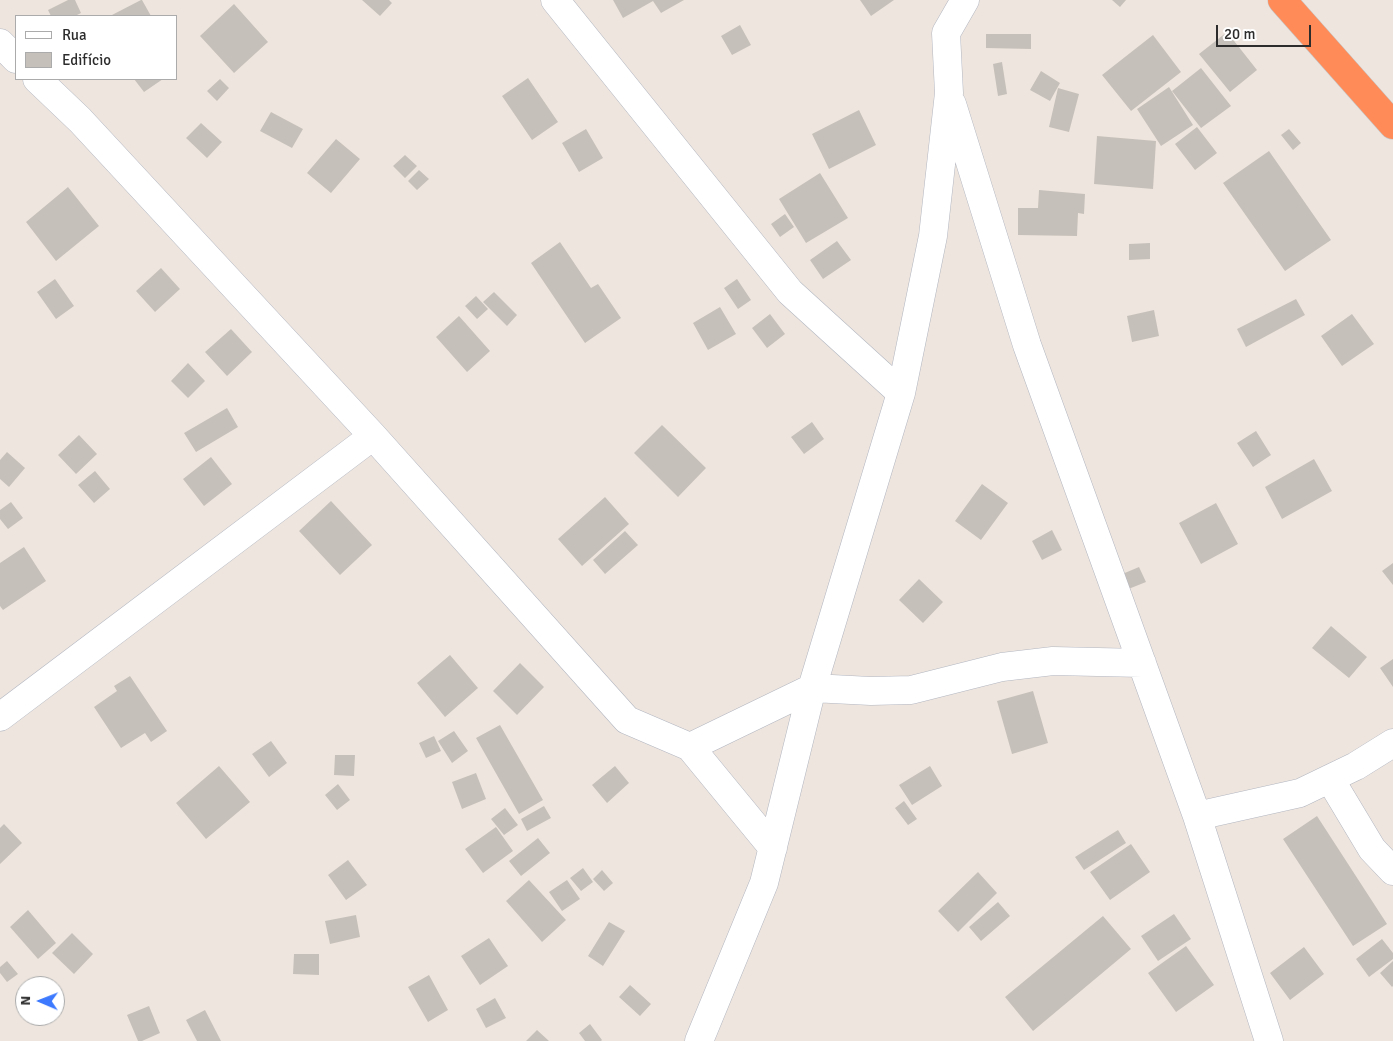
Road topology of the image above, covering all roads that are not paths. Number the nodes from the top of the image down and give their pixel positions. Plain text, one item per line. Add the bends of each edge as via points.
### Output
1 (555, 0) edge
2 (965, 0) edge
3 (1282, 0) edge
4 (0, 43) edge
5 (15, 57) edge
6 (38, 80) edge
7 (949, 93) junction
8 (1393, 125) edge
9 (902, 393) junction
10 (373, 436) junction
11 (1142, 663) junction
12 (812, 688) junction
13 (0, 717) edge
14 (1393, 743) edge
15 (690, 747) junction
16 (1330, 778) junction
17 (1197, 816) junction
18 (773, 848) junction
19 (1393, 871) edge
20 (699, 1041) edge
21 (1269, 1041) edge

1 - 9 street via 790,292
2 - 7 street via 946,33
3 - 8 highway
4 - 5 street
6 - 10 street via 80,120
7 - 9 street via 933,236
7 - 11 street via 1027,345
9 - 12 street
10 - 13 street
10 - 15 street via 626,720
11 - 12 street via 1053,661 1002,667 910,690
11 - 17 street
12 - 15 street
12 - 18 street
14 - 16 street
15 - 18 street
16 - 17 street via 1300,792
16 - 19 street via 1372,849
17 - 21 street
18 - 20 street via 764,883

